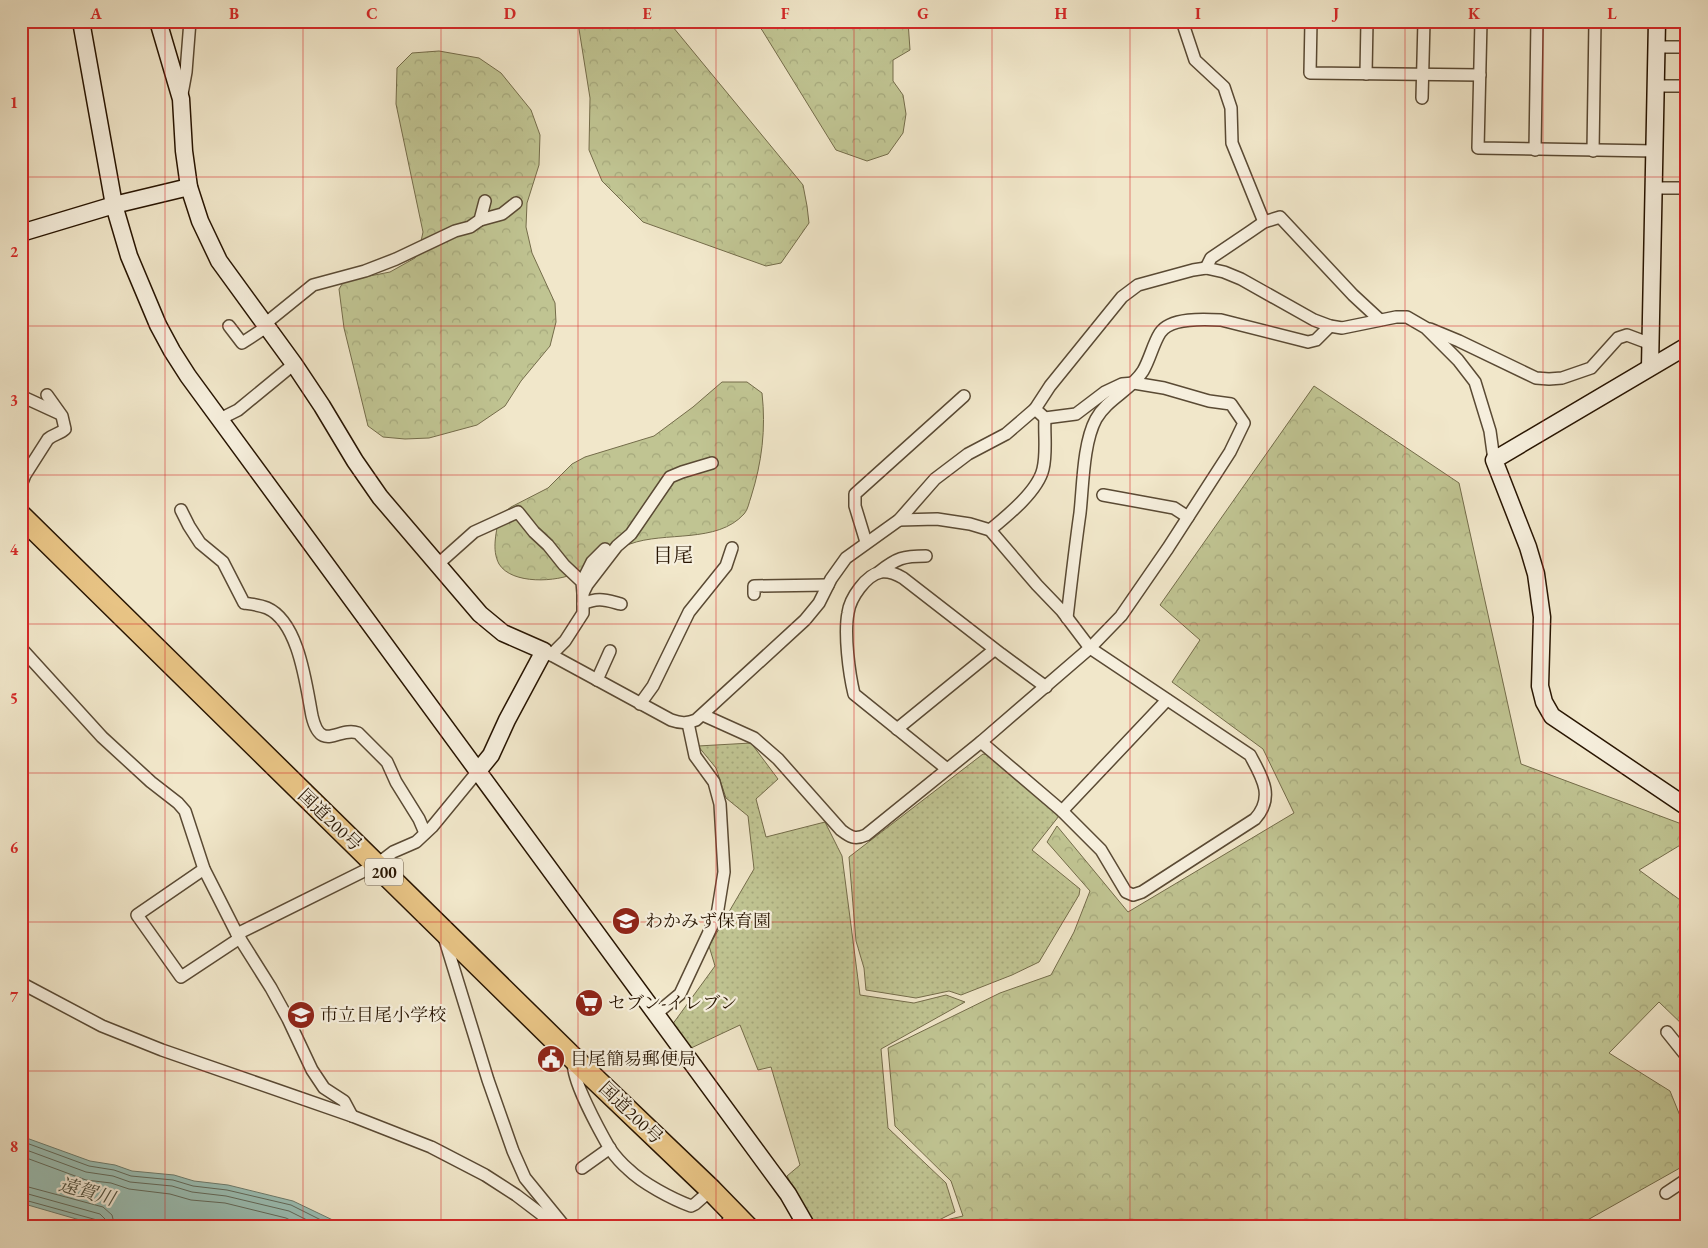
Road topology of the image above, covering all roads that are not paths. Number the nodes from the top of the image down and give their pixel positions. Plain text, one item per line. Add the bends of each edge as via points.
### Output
1 (81, 21) edge
2 (158, 21) edge
3 (190, 21) edge
4 (1182, 21) edge
5 (1311, 21) edge
6 (1367, 21) edge
7 (1424, 21) edge
8 (1481, 21) edge
9 (1538, 21) edge
10 (1595, 21) edge
11 (1657, 21) edge
12 (1656, 47) junction
13 (1687, 47) edge
14 (1366, 74) junction
15 (1423, 74) junction
16 (1480, 75) junction
17 (1656, 86) junction
18 (1687, 86) edge
19 (181, 98) junction
20 (1422, 98) dead end
21 (1535, 150) junction
22 (1593, 151) junction
23 (1655, 151) junction
24 (189, 187) junction
25 (1654, 188) junction
26 (1687, 188) edge
27 (485, 201) dead end
28 (516, 203) dead end
29 (114, 205) junction
30 (480, 220) junction
31 (1264, 222) junction
32 (21, 233) edge
33 (1206, 268) junction
34 (1380, 320) junction
35 (267, 325) junction
36 (229, 326) dead end
37 (1330, 326) junction
38 (1426, 328) junction
39 (1650, 344) junction
40 (1687, 346) edge
41 (294, 364) junction
42 (1650, 367) junction
43 (1134, 383) junction
44 (47, 395) dead end
45 (21, 396) edge
46 (964, 396) dead end
47 (1036, 409) junction
48 (60, 414) junction
49 (1045, 418) junction
50 (220, 420) junction
51 (1494, 460) junction
52 (712, 463) dead end
53 (21, 485) edge
54 (1103, 495) dead end
55 (181, 510) dead end
56 (21, 516) edge
57 (1188, 517) junction
58 (899, 520) junction
59 (990, 530) junction
60 (866, 542) junction
61 (732, 548) dead end
62 (605, 549) dead end
63 (926, 556) dead end
64 (437, 565) junction
65 (879, 572) junction
66 (828, 585) junction
67 (583, 593) junction
68 (754, 594) dead end
69 (620, 604) dead end
70 (1067, 618) junction
71 (21, 648) edge
72 (1090, 648) junction
73 (994, 650) junction
74 (610, 651) dead end
75 (548, 653) junction
76 (598, 680) junction
77 (1046, 686) junction
78 (1167, 700) junction
79 (640, 704) junction
80 (703, 715) junction
81 (688, 723) junction
82 (897, 729) junction
83 (981, 742) junction
84 (947, 769) junction
85 (478, 771) junction
86 (1687, 807) edge
87 (1062, 811) junction
88 (425, 833) junction
89 (376, 865) junction
90 (204, 869) junction
91 (440, 926) junction
92 (238, 936) junction
93 (21, 983) edge
94 (656, 1014) junction
95 (1667, 1032) dead end
96 (1687, 1056) edge
97 (575, 1060) junction
98 (352, 1116) junction
99 (610, 1148) junction
100 (582, 1168) dead end
101 (1687, 1179) edge
102 (712, 1190) junction
103 (1666, 1193) dead end
104 (735, 1222) edge
105 (554, 1227) edge
106 (565, 1227) edge
107 (807, 1227) edge

1 - 29 street
2 - 19 street
3 - 19 street
4 - 31 street via 1195,60 1224,87 1231,108 1232,144
5 - 14 street via 1310,73
6 - 14 street
7 - 15 street
8 - 16 street
9 - 21 street
10 - 22 street
11 - 12 street
12 - 13 street
12 - 17 street
14 - 15 street
15 - 16 street
15 - 20 street
16 - 21 street via 1478,148
17 - 18 street
17 - 23 street
19 - 24 street
21 - 22 street
22 - 23 street
23 - 25 street
24 - 29 street
24 - 35 street via 200,221 219,260
25 - 26 street
25 - 39 street
27 - 30 street
28 - 30 street via 502,214
29 - 32 street
29 - 50 street via 129,256 158,325 188,376
30 - 35 street via 365,272 313,285
31 - 33 street via 1211,258
31 - 34 street via 1280,217
33 - 37 street via 1241,279
33 - 47 street via 1138,285 1122,297 1050,386
34 - 37 street via 1342,328
34 - 38 street via 1407,317
35 - 36 street via 242,343
35 - 41 street
37 - 43 street via 1316,340 1308,342 1221,320 1179,322 1166,326 1160,333
38 - 39 street via 1536,378 1549,379 1578,374 1591,368 1618,338 1627,335
38 - 51 street via 1475,382 1490,431
39 - 42 street
40 - 42 street
41 - 50 street via 238,410
41 - 64 street via 354,461
42 - 51 street
43 - 49 street via 1122,384 1105,392 1076,414
43 - 57 street via 1231,404 1244,423 1230,452
43 - 70 street via 1106,406 1090,434
44 - 48 street
45 - 48 street
46 - 60 street via 855,494 854,506
47 - 49 street
47 - 58 street via 1006,434 968,454 935,479
48 - 53 street via 65,429 48,438
49 - 59 street via 1043,468 1038,482 1008,516
50 - 85 street
51 - 86 street via 1536,574 1542,617 1540,686 1544,702 1552,716
52 - 67 street via 670,477 631,534 618,546
54 - 57 street via 1174,508
55 - 88 street via 200,543 223,562 244,603 268,608 286,628 301,659 318,731 327,736 358,732 386,762
56 - 89 highway, 国道200号 / 200
57 - 72 street via 1121,616
58 - 59 street via 938,519
58 - 60 street
59 - 70 street
60 - 66 street via 846,558
61 - 79 street via 726,566 689,612 653,686
62 - 67 street via 592,562
63 - 65 street via 894,560
64 - 67 street via 474,532 518,512 548,545
64 - 75 street via 480,614 503,633
65 - 73 street via 892,572 903,578
65 - 82 street via 869,578 852,601 846,634 854,694
66 - 68 street via 754,586
66 - 80 street via 805,620
67 - 69 street via 593,600
67 - 75 street via 583,613 576,627
70 - 72 street
71 - 90 street via 102,737 185,811
72 - 77 street
72 - 78 street
73 - 77 street
73 - 82 street
74 - 76 street
75 - 76 street
75 - 85 street
76 - 79 street
77 - 83 street
78 - 87 street
78 - 87 street via 1250,755 1262,777 1266,794 1263,810 1256,819 1133,895 1126,892 1101,850
79 - 81 street via 671,720
80 - 81 street
80 - 84 street via 754,738 778,759 841,830 854,838 866,835
81 - 94 street via 695,756 714,782 720,804 724,872 717,915 680,994
82 - 84 street
83 - 84 street
83 - 87 street
85 - 88 street
85 - 94 street
88 - 89 street via 416,842 393,852
89 - 91 highway, 国道200号 / 200
89 - 92 street
90 - 92 street
90 - 92 street via 136,916 181,977
91 - 97 highway, 国道200号 / 200
91 - 106 street via 513,1151 526,1178
92 - 98 street via 288,1019 318,1081 344,1101
93 - 98 street via 102,1026
94 - 107 street via 788,1194
95 - 96 street
97 - 99 street via 572,1065 581,1092
97 - 102 highway, 国道200号 / 200
98 - 105 street via 431,1147 485,1175
99 - 100 street
99 - 102 street via 628,1170 677,1201 690,1206
101 - 103 street
102 - 104 highway, 国道200号 / 200

